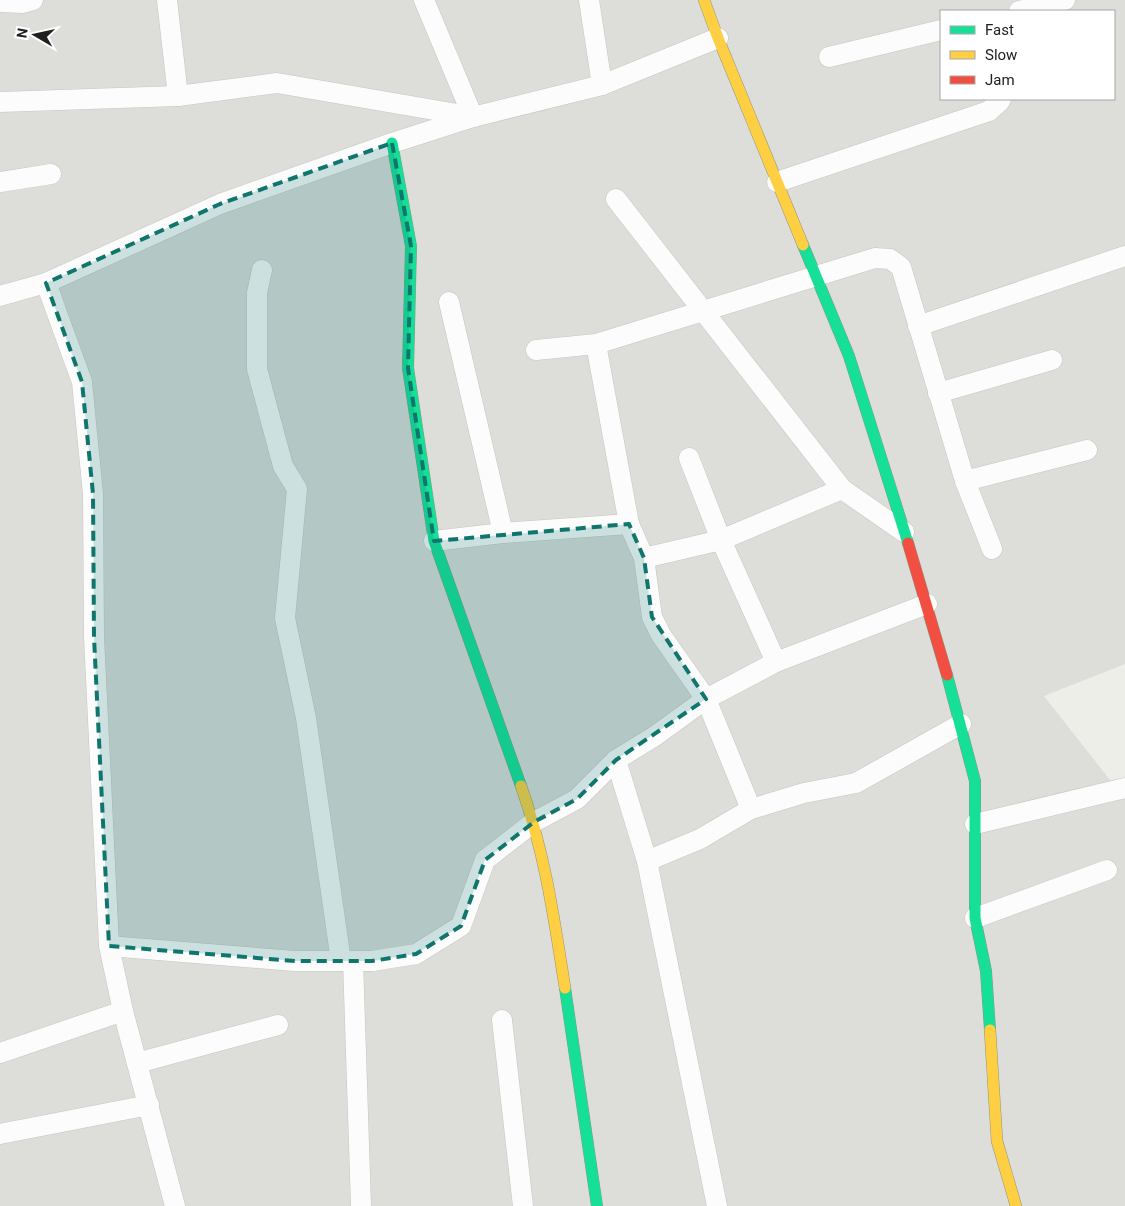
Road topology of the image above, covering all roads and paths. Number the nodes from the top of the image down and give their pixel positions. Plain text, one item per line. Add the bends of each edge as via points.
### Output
1 (33, 0) edge
2 (167, 0) edge
3 (424, 0) edge
4 (589, 0) edge
5 (704, 0) edge
6 (1065, 0) edge
7 (0, 2) edge
8 (1023, 10) edge
9 (940, 30) edge
10 (718, 38) junction
11 (829, 57) dead end
12 (602, 85) junction
13 (178, 96) junction
14 (1000, 100) edge
15 (0, 102) edge
16 (473, 117) junction
17 (392, 143) junction
18 (51, 174) dead end
19 (0, 182) edge
20 (777, 182) junction
21 (616, 199) dead end
22 (1125, 256) edge
23 (262, 270) dead end
24 (816, 276) junction
25 (46, 283) junction
26 (0, 296) edge
27 (449, 302) dead end
28 (704, 311) junction
29 (918, 326) junction
30 (596, 344) junction
31 (536, 350) dead end
32 (1052, 360) dead end
33 (938, 393) junction
34 (1087, 450) dead end
35 (689, 458) dead end
36 (965, 481) junction
37 (842, 489) junction
38 (630, 524) junction
39 (904, 532) junction
40 (503, 533) junction
41 (721, 540) junction
42 (434, 542) junction
43 (992, 549) dead end
44 (644, 558) junction
45 (927, 604) junction
46 (776, 662) junction
47 (706, 699) junction
48 (961, 724) junction
49 (616, 760) junction
50 (1125, 788) edge
51 (751, 809) junction
52 (534, 822) junction
53 (975, 824) junction
54 (647, 861) junction
55 (1106, 870) dead end
56 (975, 918) junction
57 (109, 946) junction
58 (347, 961) junction
59 (124, 1011) junction
60 (502, 1020) dead end
61 (278, 1025) dead end
62 (0, 1053) edge
63 (138, 1063) junction
64 (149, 1105) junction
65 (0, 1134) edge
66 (175, 1206) edge
67 (361, 1206) edge
68 (523, 1206) edge
69 (597, 1206) edge
70 (717, 1206) edge
71 (1016, 1206) edge

1 - 7 street
2 - 13 street
3 - 16 street
4 - 12 street
5 - 10 street
6 - 8 street
9 - 11 street
10 - 12 street
10 - 20 street
12 - 16 street
13 - 15 street
13 - 16 street via 277,83
14 - 20 street via 989,111
16 - 17 street
17 - 25 street via 220,204
17 - 42 street via 411,246 408,368
18 - 19 street
20 - 24 street
21 - 28 street
22 - 29 street
23 - 58 street via 257,293 257,369 283,466 297,490 285,618 306,718
24 - 28 street
24 - 29 street via 875,258 890,259 901,268
24 - 39 street via 849,356
25 - 26 street
25 - 57 street via 82,382 93,494 94,637
27 - 40 street
28 - 30 street
28 - 37 street
29 - 33 street
30 - 31 street
30 - 38 street
32 - 33 street
33 - 36 street
34 - 36 street
35 - 41 street
36 - 43 street
37 - 39 street
37 - 41 street
38 - 40 street
38 - 44 street
39 - 45 street
40 - 42 street
41 - 44 street
41 - 46 street
42 - 52 street
44 - 47 street via 652,617
45 - 46 street
45 - 48 street
46 - 47 street
47 - 49 street via 656,736
47 - 51 street
48 - 51 street via 856,783 804,793
48 - 53 street via 975,781
49 - 52 street via 576,799
49 - 54 street
50 - 53 street
51 - 54 street via 700,839
52 - 58 street via 485,860 461,926 416,954 372,961
52 - 69 street via 551,896
53 - 56 street
54 - 70 street
55 - 56 street
56 - 71 street via 986,971 997,1141
57 - 58 street via 295,961
57 - 59 street
58 - 67 street
59 - 62 street
59 - 63 street
60 - 68 street
61 - 63 street
63 - 64 street
64 - 65 street
64 - 66 street

